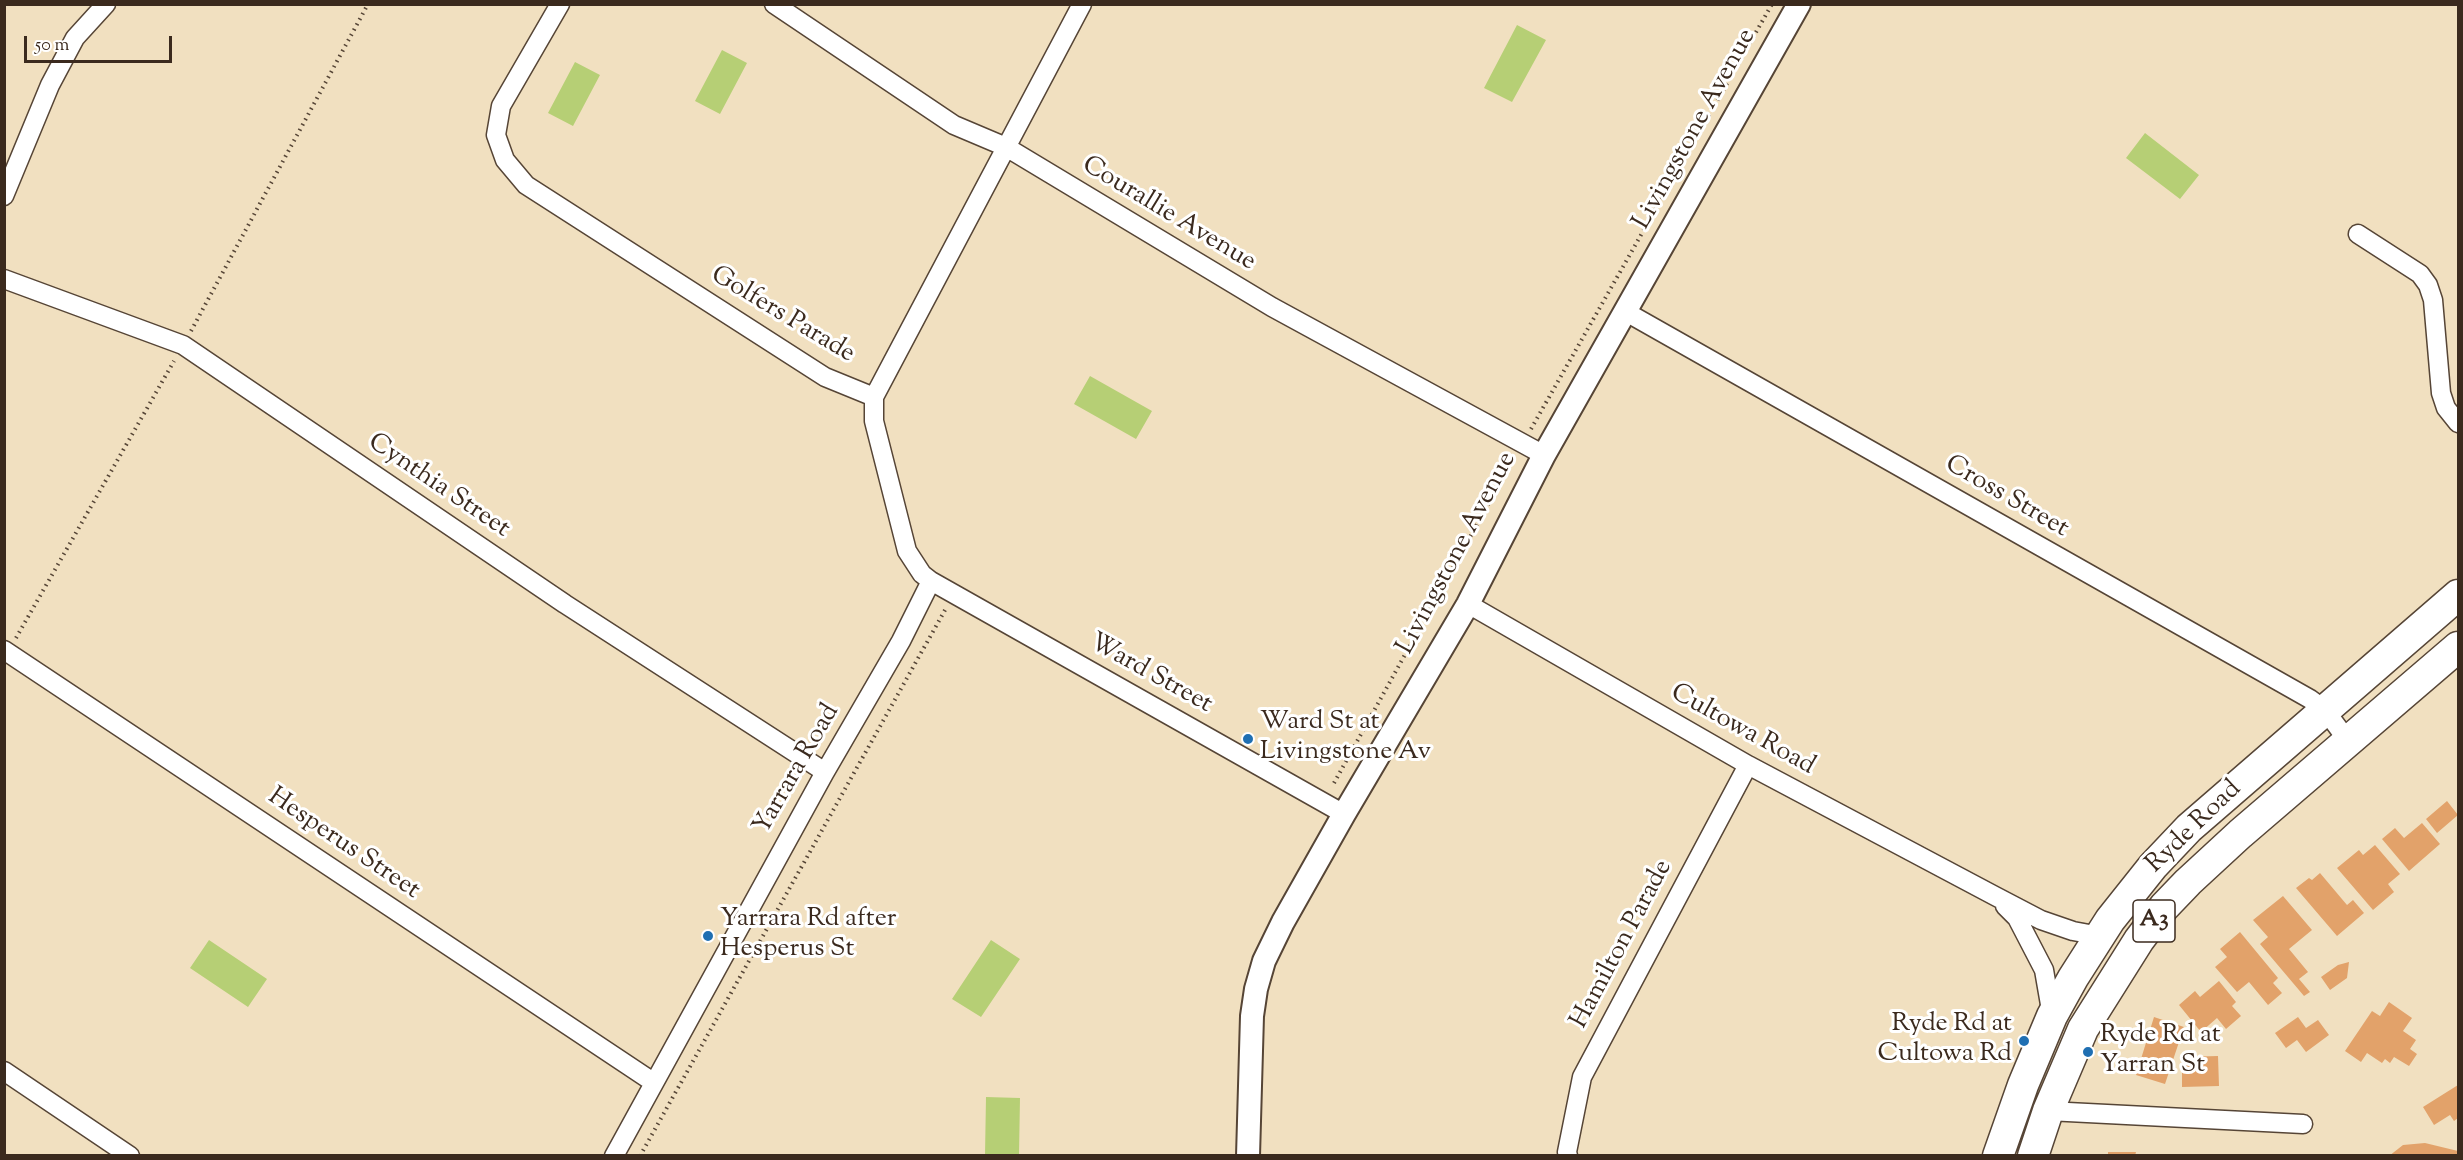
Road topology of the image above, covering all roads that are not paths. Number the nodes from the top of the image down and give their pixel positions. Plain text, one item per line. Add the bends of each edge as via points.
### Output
1 (105, 4) edge
2 (560, 4) edge
3 (774, 4) edge
4 (1082, 4) edge
5 (1799, 4) edge
6 (1006, 147) junction
7 (4, 196) edge
8 (2358, 234) dead end
9 (4, 279) edge
10 (1626, 312) junction
11 (874, 397) junction
12 (2458, 423) edge
13 (1544, 455) junction
14 (931, 581) junction
15 (2458, 595) edge
16 (1468, 604) junction
17 (2458, 646) edge
18 (4, 650) edge
19 (2325, 710) junction
20 (2348, 741) junction
21 (1748, 765) junction
22 (825, 772) junction
23 (1344, 814) junction
24 (1995, 896) junction
25 (2100, 936) junction
26 (2052, 1016) junction
27 (4, 1071) edge
28 (653, 1082) junction
29 (2048, 1111) junction
30 (2303, 1124) dead end
31 (130, 1155) edge
32 (614, 1155) edge
33 (1248, 1155) edge
34 (1568, 1155) edge
35 (1998, 1155) edge
36 (2033, 1155) edge

1 - 7 street via 75,38 50,85
2 - 11 street, Golfers Parade via 501,106 496,135 505,160 526,185 825,377
3 - 6 street, Courallie Avenue via 954,125
4 - 6 street, Golfers Parade
5 - 10 street, Livingstone Avenue
6 - 11 street, Golfers Parade
6 - 13 street, Courallie Avenue via 1272,307
8 - 12 street via 2420,274 2428,285 2433,300 2441,393 2446,408
9 - 22 street, Cynthia Street via 183,345 565,604
10 - 13 street, Livingstone Avenue
10 - 19 street, Cross Street
11 - 14 street via 874,421 907,551 917,569
13 - 16 street, Livingstone Avenue
14 - 22 street, Yarrara Road
14 - 23 street, Ward Street
15 - 19 highway, Ryde Road / A3
16 - 21 street, Cultowa Road
16 - 23 street, Livingstone Avenue
17 - 20 highway, Ryde Road / A3
18 - 28 street, Hesperus Street
19 - 20 street, Cross Street
19 - 25 highway, Ryde Road / A3 via 2189,828 2153,866
20 - 29 highway, Ryde Road / A3 via 2240,834 2164,907 2083,1029
21 - 24 street, Cultowa Road
21 - 34 street, Hamilton Parade via 1582,1077
22 - 28 street, Yarrara Road
23 - 33 street, Livingstone Avenue via 1283,922 1256,988
24 - 25 street, Cultowa Road via 2055,925
24 - 26 street, Cultowa Road via 2017,918 2044,970
25 - 26 highway, Ryde Road / A3
26 - 35 highway, Ryde Road / A3
27 - 31 street
28 - 32 street, Yarrara Road
29 - 30 street
29 - 36 highway, Ryde Road / A3

